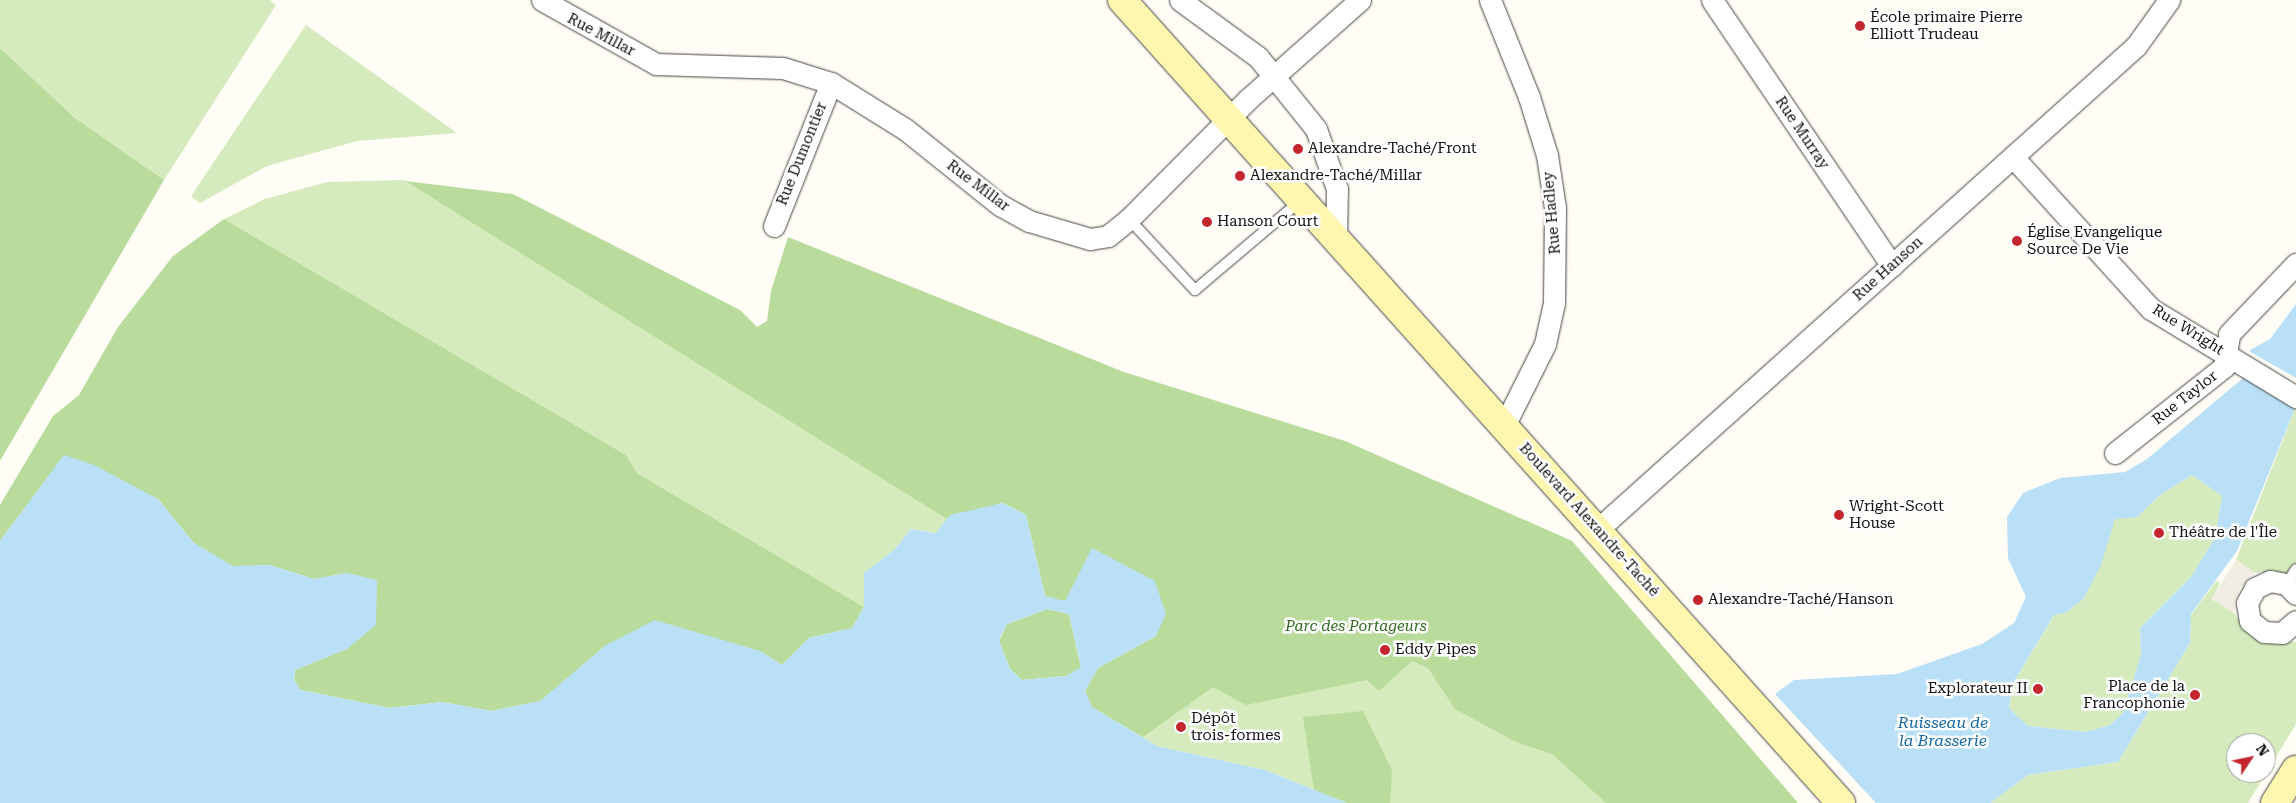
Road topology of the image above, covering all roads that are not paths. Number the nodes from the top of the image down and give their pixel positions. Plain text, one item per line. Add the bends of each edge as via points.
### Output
1 (542, 0) edge
2 (1122, 0) edge
3 (1180, 0) edge
4 (1360, 0) edge
5 (1490, 0) edge
6 (1712, 0) edge
7 (2170, 0) edge
8 (1275, 74) junction
9 (831, 83) junction
10 (1229, 120) junction
11 (2013, 157) junction
12 (1301, 199) junction
13 (1129, 219) junction
14 (774, 226) dead end
15 (1336, 238) junction
16 (2296, 264) edge
17 (1892, 266) junction
18 (2233, 359) junction
19 (2296, 397) edge
20 (1504, 426) junction
21 (2115, 453) dead end
22 (1597, 530) junction
23 (2293, 583) edge
24 (2296, 622) edge
25 (2296, 770) edge
26 (1841, 803) edge
27 (2276, 803) edge

1 - 9 street, Rue Millar via 656,64 783,68
2 - 10 main road, Boulevard Alexandre-Taché
3 - 8 street via 1208,17
4 - 8 street, Rue Millar
5 - 20 street, Rue Hadley via 1529,97 1547,155 1555,208 1554,303 1545,344
6 - 17 street, Rue Murray
7 - 11 street, Rue Hanson via 2145,36
8 - 10 street, Rue Millar
8 - 15 street via 1326,150 1338,194
9 - 13 street, Rue Millar via 864,100 1000,205 1029,221 1090,239 1108,236
9 - 14 street, Rue Dumontier
10 - 12 main road, Boulevard Alexandre-Taché
10 - 13 street, Rue Millar
11 - 17 street, Rue Hanson
11 - 18 street, Rue Wright via 2151,309
12 - 13 lane via 1194,290
12 - 15 main road, Boulevard Alexandre-Taché
15 - 20 main road, Boulevard Alexandre-Taché
16 - 18 street, Rue Taylor via 2229,334
17 - 22 street, Rue Hanson
18 - 19 street, Rue Wright
18 - 21 street, Rue Taylor
20 - 22 main road, Boulevard Alexandre-Taché
22 - 26 main road, Boulevard Alexandre-Taché
23 - 24 street via 2270,581 2255,588 2247,612 2264,632 2282,633
25 - 27 main road

